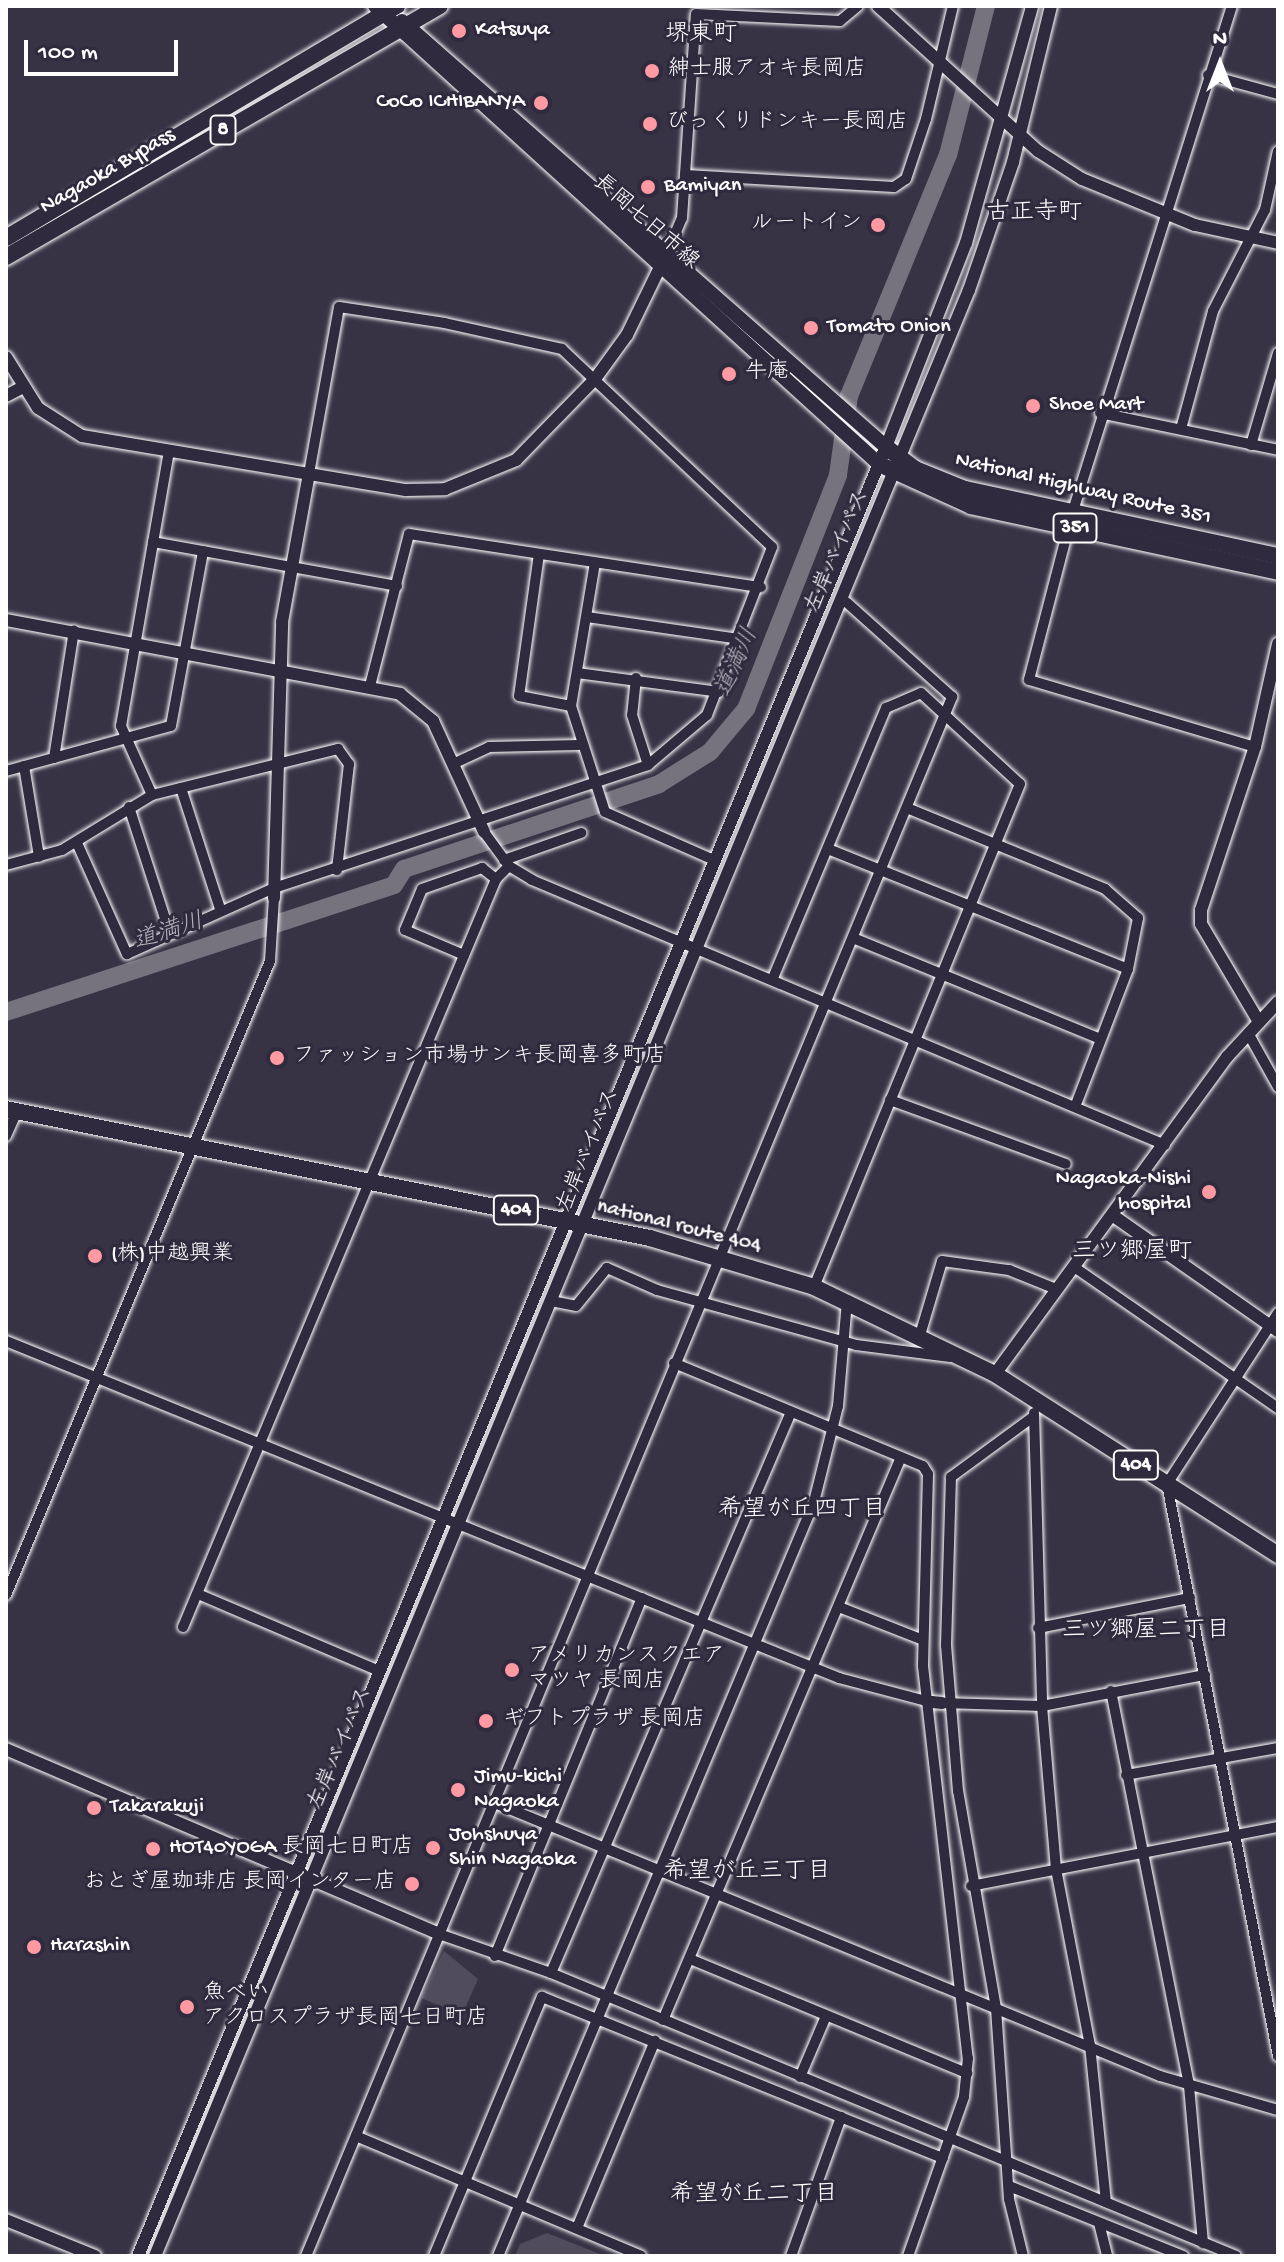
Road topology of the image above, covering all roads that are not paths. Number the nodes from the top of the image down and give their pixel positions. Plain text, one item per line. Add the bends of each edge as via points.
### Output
1 (440, 6) edge
2 (858, 6) edge
3 (878, 6) edge
4 (953, 6) edge
5 (1032, 6) edge
6 (1051, 6) edge
7 (1232, 6) edge
8 (385, 9) edge
9 (412, 23) junction
10 (395, 30) junction
11 (937, 60) junction
12 (1208, 75) junction
13 (1278, 94) edge
14 (1004, 121) junction
15 (1021, 136) junction
16 (1278, 151) edge
17 (686, 175) junction
18 (1161, 213) junction
19 (6, 238) edge
20 (1252, 238) junction
21 (1278, 243) edge
22 (667, 253) junction
23 (6, 257) edge
24 (660, 267) junction
25 (1278, 353) edge
26 (6, 357) edge
27 (595, 379) junction
28 (23, 387) junction
29 (6, 396) edge
30 (1100, 413) junction
31 (1181, 429) junction
32 (1251, 445) junction
33 (1278, 450) edge
34 (169, 451) junction
35 (893, 453) junction
36 (879, 464) junction
37 (309, 474) junction
38 (893, 475) junction
39 (1070, 520) junction
40 (153, 542) junction
41 (203, 551) junction
42 (539, 554) junction
43 (1278, 556) edge
44 (595, 563) junction
45 (293, 565) junction
46 (1278, 572) edge
47 (397, 586) junction
48 (761, 587) junction
49 (846, 602) dead end
50 (587, 617) junction
51 (6, 620) edge
52 (74, 631) junction
53 (740, 639) junction
54 (135, 642) junction
55 (1278, 644) edge
56 (187, 651) junction
57 (280, 672) junction
58 (577, 673) junction
59 (636, 678) junction
60 (370, 686) junction
61 (719, 692) junction
62 (571, 706) junction
63 (945, 716) junction
64 (125, 740) junction
65 (578, 745) junction
66 (1255, 747) junction
67 (54, 758) junction
68 (277, 762) junction
69 (455, 763) junction
70 (648, 765) junction
71 (24, 766) junction
72 (6, 771) edge
73 (592, 786) junction
74 (181, 788) junction
75 (152, 795) junction
76 (129, 807) junction
77 (907, 808) junction
78 (482, 827) junction
79 (581, 833) dead end
80 (77, 843) junction
81 (995, 844) junction
82 (828, 849) junction
83 (39, 857) junction
84 (714, 860) junction
85 (505, 861) junction
86 (6, 865) edge
87 (881, 869) junction
88 (337, 870) junction
89 (496, 879) junction
90 (274, 893) junction
91 (972, 904) junction
92 (220, 909) junction
93 (169, 931) junction
94 (853, 938) junction
95 (681, 941) junction
96 (696, 948) junction
97 (464, 955) junction
98 (1128, 969) junction
99 (943, 974) junction
100 (773, 978) junction
101 (828, 1000) junction
102 (1278, 1002) edge
103 (1259, 1022) junction
104 (1248, 1033) junction
105 (916, 1035) junction
106 (1100, 1039) junction
107 (1278, 1087) edge
108 (890, 1100) junction
109 (1077, 1102) junction
110 (12, 1110) edge
111 (6, 1136) edge
112 (195, 1143) junction
113 (1165, 1145) junction
114 (1066, 1164) dead end
115 (371, 1178) junction
116 (1115, 1217) junction
117 (573, 1223) junction
118 (722, 1257) junction
119 (1077, 1269) junction
120 (814, 1287) junction
121 (1056, 1289) junction
122 (700, 1300) junction
123 (551, 1301) junction
124 (847, 1301) junction
125 (1278, 1313) edge
126 (1276, 1329) edge
127 (920, 1335) junction
128 (6, 1341) edge
129 (845, 1342) junction
130 (964, 1359) junction
131 (674, 1363) junction
132 (995, 1374) junction
133 (98, 1377) junction
134 (1237, 1381) junction
135 (1278, 1408) edge
136 (1034, 1409) junction
137 (791, 1412) junction
138 (834, 1428) junction
139 (261, 1444) junction
140 (901, 1457) junction
141 (1167, 1484) junction
142 (443, 1517) junction
143 (458, 1524) junction
144 (1278, 1555) edge
145 (589, 1576) junction
146 (198, 1594) junction
147 (6, 1595) edge
148 (642, 1598) junction
149 (1190, 1598) junction
150 (839, 1607) junction
151 (702, 1622) junction
152 (183, 1627) dead end
153 (1038, 1628) junction
154 (923, 1640) junction
155 (756, 1644) junction
156 (814, 1667) junction
157 (377, 1670) junction
158 (1205, 1675) junction
159 (1111, 1691) junction
160 (937, 1703) junction
161 (1042, 1706) junction
162 (1278, 1748) edge
163 (6, 1749) edge
164 (1221, 1758) junction
165 (1126, 1775) junction
166 (495, 1803) junction
167 (548, 1824) junction
168 (1278, 1827) edge
169 (1236, 1835) junction
170 (606, 1847) junction
171 (1144, 1852) junction
172 (1056, 1869) junction
173 (660, 1871) junction
174 (295, 1874) junction
175 (310, 1881) junction
176 (971, 1886) junction
177 (718, 1893) junction
178 (439, 1934) junction
179 (495, 1956) junction
180 (690, 1959) junction
181 (551, 1973) junction
182 (962, 1994) junction
183 (607, 1997) junction
184 (996, 2008) junction
185 (826, 2016) junction
186 (663, 2020) junction
187 (597, 2021) junction
188 (655, 2041) junction
189 (1090, 2045) junction
190 (1278, 2056) edge
191 (967, 2073) junction
192 (800, 2077) junction
193 (1189, 2086) junction
194 (1278, 2110) edge
195 (841, 2117) junction
196 (356, 2136) junction
197 (951, 2136) junction
198 (943, 2158) junction
199 (1007, 2160) junction
200 (465, 2181) junction
201 (1009, 2186) junction
202 (1106, 2202) junction
203 (520, 2203) junction
204 (6, 2220) edge
205 (1099, 2223) junction
206 (577, 2228) junction
207 (1203, 2243) junction
208 (95, 2256) edge
209 (138, 2256) edge
210 (155, 2256) edge
211 (306, 2256) edge
212 (434, 2256) edge
213 (498, 2256) edge
214 (641, 2256) edge
215 (791, 2256) edge
216 (908, 2256) edge
217 (1023, 2256) edge
218 (1107, 2256) edge
219 (1183, 2256) edge
220 (1236, 2256) edge

1 - 9 highway, Nagaoka Bypass / 8
2 - 17 street via 840,21 696,14
3 - 11 street
4 - 11 street
5 - 14 street, 左岸バイパス
6 - 15 street, 左岸バイパス
7 - 12 street
8 - 9 main road, 長岡七日市線
8 - 10 main road, 長岡七日市線
8 - 19 highway, Nagaoka Bypass / 8
9 - 10 highway, Nagaoka Bypass / 8
9 - 22 main road, 長岡七日市線
10 - 23 highway, Nagaoka Bypass / 8
10 - 24 main road, 長岡七日市線
11 - 14 street
11 - 17 street via 926,119 906,179 894,187
12 - 13 street
12 - 18 street
14 - 15 street
14 - 35 street, 左岸バイパス
15 - 18 street via 1082,179
15 - 35 street, 左岸バイパス via 983,254
16 - 20 street
17 - 22 street via 682,218
18 - 20 street
18 - 30 street
20 - 21 street
20 - 31 street via 1213,311
22 - 24 street
22 - 35 main road, 長岡七日市線
24 - 27 street via 627,335
24 - 36 main road, 長岡七日市線
25 - 32 street
26 - 28 street
27 - 37 street via 516,460 474,481 424,491
27 - 37 street via 546,340 339,307
27 - 48 street via 772,541
28 - 29 street
28 - 34 street via 61,428
30 - 31 street
30 - 39 street
31 - 32 street
32 - 33 street
34 - 37 street
34 - 40 street
35 - 36 street, 左岸バイパス
35 - 38 street, 左岸バイパス
35 - 39 highway, National Highway Route 351 / 351 via 952,484
36 - 38 highway, National Highway Route 351 / 351
36 - 84 street, 左岸バイパス
37 - 45 street
38 - 39 highway, National Highway Route 351 / 351 via 951,501
38 - 96 street, 左岸バイパス
39 - 43 highway, National Highway Route 351 / 351
39 - 46 highway, National Highway Route 351 / 351
39 - 66 street via 1029,680
40 - 41 street
40 - 54 street
41 - 45 street
41 - 56 street
42 - 44 street
42 - 47 street via 409,534
42 - 62 street via 518,691 522,699
44 - 48 street
44 - 50 street
45 - 47 street
45 - 57 street
47 - 60 street
48 - 53 street
49 - 63 street via 952,697
50 - 53 street
50 - 58 street
51 - 52 street
52 - 54 street
52 - 67 street
53 - 61 street
54 - 56 street
54 - 64 street
55 - 66 street
56 - 57 street
56 - 64 street via 175,722
57 - 60 street
57 - 68 street
58 - 59 street
58 - 62 street
59 - 61 street
59 - 70 street via 632,715
60 - 69 street via 420,706
61 - 70 street via 686,740
62 - 65 street
63 - 77 street
63 - 81 street via 1020,784
63 - 82 street via 921,693 886,708
64 - 67 street
64 - 75 street
65 - 69 street via 489,747
65 - 73 street
66 - 103 street via 1201,924
67 - 71 street
68 - 74 street
68 - 88 street via 323,750 347,754
68 - 90 street
69 - 78 street
70 - 73 street
71 - 72 street
71 - 83 street
73 - 78 street
73 - 84 street via 605,812
74 - 75 street
74 - 92 street
75 - 76 street
76 - 80 street
76 - 93 street
77 - 81 street
77 - 87 street
78 - 85 street
78 - 88 street
79 - 85 street
80 - 83 street
80 - 93 street via 121,951
81 - 91 street
81 - 98 street via 1113,894 1141,928
82 - 87 street
82 - 100 street
83 - 86 street
84 - 95 street, 左岸バイパス
85 - 89 street
85 - 95 street
87 - 91 street
87 - 94 street
88 - 90 street
89 - 97 street
89 - 97 street via 482,868 422,889 405,930
90 - 92 street
90 - 112 street via 270,961
91 - 98 street
91 - 99 street
92 - 93 street
94 - 99 street
94 - 101 street
95 - 96 street
95 - 117 street, 左岸バイパス
96 - 100 street
96 - 117 street, 左岸バイパス
97 - 115 street
98 - 106 street
99 - 105 street
99 - 106 street
100 - 101 street
101 - 105 street
101 - 118 street
102 - 103 street
103 - 104 street
104 - 107 street
104 - 113 street
105 - 108 street
105 - 109 street
106 - 109 street
108 - 114 street
108 - 120 street
109 - 113 street
110 - 111 street
110 - 112 highway, national route 404 / 404
112 - 115 highway, national route 404 / 404
112 - 133 street
113 - 116 street
115 - 117 highway, national route 404 / 404
115 - 139 street
116 - 119 street
116 - 126 street
117 - 118 highway, national route 404 / 404
117 - 123 street, 左岸バイパス
117 - 142 street, 左岸バイパス
118 - 120 highway, national route 404 / 404
118 - 122 street
119 - 121 street
119 - 134 street
120 - 124 highway, national route 404 / 404
121 - 127 street via 1009,1270 942,1261
121 - 132 street
122 - 123 street via 607,1268 576,1306
122 - 129 street
122 - 131 street
123 - 143 street, 左岸バイパス
124 - 127 highway, national route 404 / 404
124 - 129 street
125 - 126 street
126 - 134 street
127 - 130 highway, national route 404 / 404
128 - 133 street
129 - 130 street
129 - 138 street
130 - 132 highway, national route 404 / 404
131 - 137 street
131 - 145 street
132 - 136 highway, national route 404 / 404
133 - 139 street
133 - 147 street
134 - 135 street
134 - 141 street
136 - 141 highway, national route 404 / 404
136 - 153 street
136 - 160 street via 951,1477
137 - 138 street
137 - 151 street
138 - 140 street
138 - 155 street via 814,1502
139 - 142 street
139 - 146 street
140 - 150 street
140 - 154 street via 928,1474
141 - 144 highway, national route 404 / 404
141 - 149 street
142 - 143 street
142 - 157 street, 左岸バイパス
143 - 145 street
143 - 175 street, 左岸バイパス
145 - 148 street
145 - 166 street
146 - 152 street
146 - 157 street
148 - 151 street
148 - 167 street
149 - 153 street
149 - 158 street
150 - 154 street
150 - 156 street
151 - 155 street
151 - 170 street
153 - 161 street
154 - 160 street
155 - 156 street
155 - 173 street
156 - 160 street
156 - 177 street
157 - 174 street, 左岸バイパス
158 - 159 street
158 - 164 street
159 - 161 street
159 - 165 street
160 - 161 street
160 - 176 street
160 - 182 street
161 - 172 street
162 - 164 street
163 - 174 street
164 - 165 street
164 - 169 street
165 - 171 street
166 - 167 street
166 - 178 street
167 - 170 street
167 - 179 street
168 - 169 street
169 - 171 street
169 - 190 street
170 - 173 street
170 - 181 street
171 - 172 street
171 - 193 street
172 - 176 street
172 - 189 street
173 - 177 street
173 - 183 street
174 - 175 street
174 - 209 street, 左岸バイパス
175 - 178 street
175 - 210 street, 左岸バイパス
176 - 184 street
177 - 180 street
177 - 182 street
178 - 179 street
178 - 196 street
179 - 181 street
180 - 185 street
180 - 186 street
181 - 183 street
182 - 184 street
182 - 191 street
183 - 186 street
183 - 187 street
184 - 189 street
184 - 199 street
185 - 191 street
185 - 192 street
186 - 192 street
187 - 188 street
187 - 200 street via 542,1997
187 - 203 street
188 - 195 street
188 - 206 street
189 - 193 street
189 - 202 street
191 - 197 street
192 - 197 street
193 - 194 street
193 - 207 street
195 - 198 street
195 - 215 street
196 - 200 street
196 - 211 street
197 - 198 street
197 - 199 street
198 - 216 street
199 - 201 street
199 - 202 street
200 - 203 street
200 - 212 street
201 - 205 street
201 - 217 street
202 - 207 street
203 - 206 street
203 - 213 street
204 - 208 street
205 - 218 street
205 - 219 street
206 - 214 street
207 - 220 street

